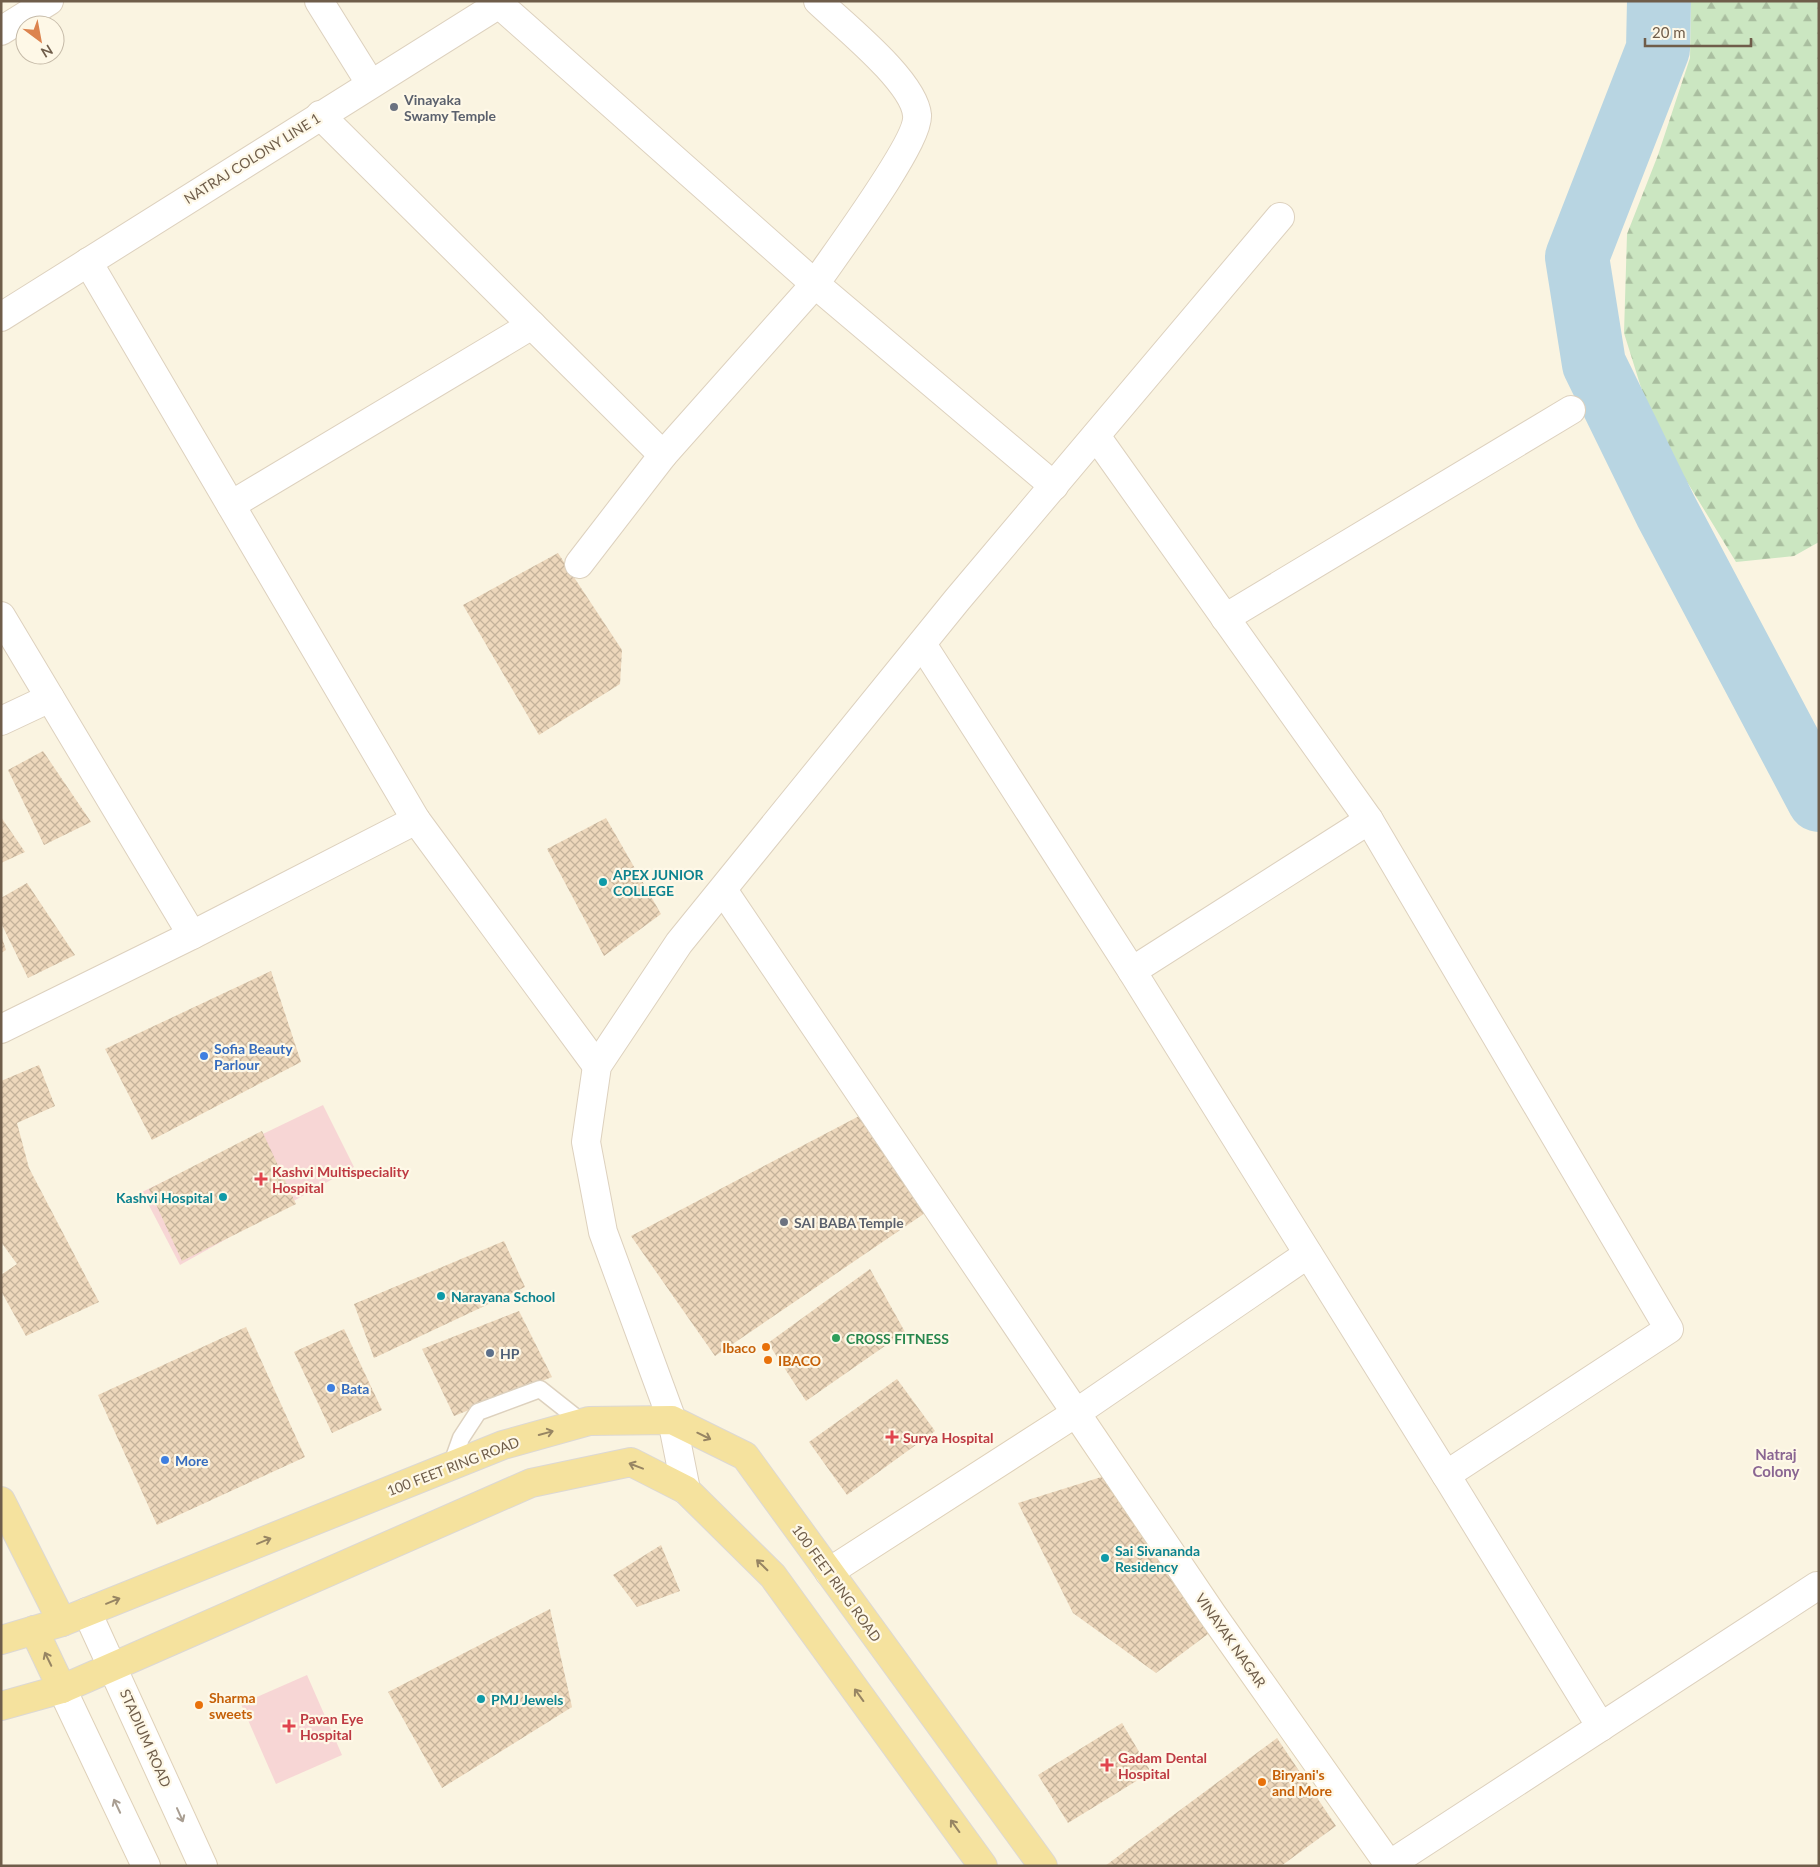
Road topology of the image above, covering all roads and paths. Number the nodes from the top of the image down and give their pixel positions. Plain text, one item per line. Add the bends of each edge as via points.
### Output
1 (48, 1) edge
2 (319, 1) edge
3 (818, 1) edge
4 (501, 3) edge
5 (1, 31) edge
6 (370, 83) junction
7 (320, 115) junction
8 (1280, 218) dead end
9 (88, 262) junction
10 (815, 284) junction
11 (1, 317) edge
12 (532, 325) junction
13 (1571, 410) dead end
14 (1096, 436) junction
15 (663, 455) junction
16 (1054, 486) junction
17 (231, 505) junction
18 (579, 564) dead end
19 (1, 616) edge
20 (1225, 618) junction
21 (922, 644) junction
22 (50, 698) junction
23 (1, 721) edge
24 (416, 820) junction
25 (1369, 820) junction
26 (722, 890) junction
27 (192, 935) junction
28 (1132, 971) junction
29 (1, 1029) edge
30 (597, 1066) junction
31 (1308, 1254) junction
32 (1076, 1413) junction
33 (672, 1420) junction
34 (583, 1423) junction
35 (451, 1466) junction
36 (1446, 1475) junction
37 (686, 1490) junction
38 (1, 1501) edge
39 (829, 1572) junction
40 (1817, 1586) dead end
41 (87, 1612) junction
42 (62, 1622) junction
43 (34, 1630) junction
44 (1, 1640) edge
45 (113, 1666) junction
46 (62, 1689) junction
47 (1, 1706) edge
48 (1600, 1727) junction
49 (1389, 1865) edge
50 (146, 1866) edge
51 (203, 1866) edge
52 (983, 1866) edge
53 (1043, 1866) edge

1 - 5 street
2 - 6 street
3 - 10 street via 884,62 904,85 918,114 916,129 904,153
4 - 6 street, NATRAJ COLONY LINE 1
4 - 10 street
6 - 7 street, NATRAJ COLONY LINE 1
7 - 9 street, NATRAJ COLONY LINE 1
7 - 12 street
8 - 14 street
9 - 11 street, NATRAJ COLONY LINE 1
9 - 17 street
10 - 15 street
10 - 16 street
12 - 15 street
12 - 17 street
13 - 20 street
14 - 16 street
14 - 20 street
15 - 18 street
16 - 21 street
17 - 24 street
19 - 22 street
20 - 25 street
21 - 26 street
21 - 28 street
22 - 23 street
22 - 27 street
24 - 27 street
24 - 30 street
25 - 28 street
25 - 36 street via 1669,1329
26 - 30 street via 679,943
26 - 32 street, VINAYAK NAGAR
27 - 29 street
28 - 31 street
30 - 33 street via 586,1142 603,1232
31 - 32 street
31 - 36 street
32 - 39 street
32 - 49 street, VINAYAK NAGAR via 1212,1614
33 - 34 main road, 100 FEET RING ROAD
33 - 37 street
33 -> 39 main road, 100 FEET RING ROAD via 745,1456
35 -> 34 main road, 100 FEET RING ROAD via 503,1445
34 - 35 lane via 540,1389 478,1412 461,1438
41 -> 35 main road, 100 FEET RING ROAD
36 - 48 street
37 -> 45 main road via 631,1462 531,1483
52 -> 37 main road via 774,1576
38 - 42 main road
39 - 53 main road, 100 FEET RING ROAD
40 - 48 street
41 - 42 main road, 100 FEET RING ROAD
41 - 45 street, STADIUM ROAD
42 - 43 main road, 100 FEET RING ROAD
43 - 44 main road, 100 FEET RING ROAD
46 -> 43 main road
45 - 46 main road
45 -> 51 street, STADIUM ROAD
46 - 47 main road
50 -> 46 street
48 - 49 street

